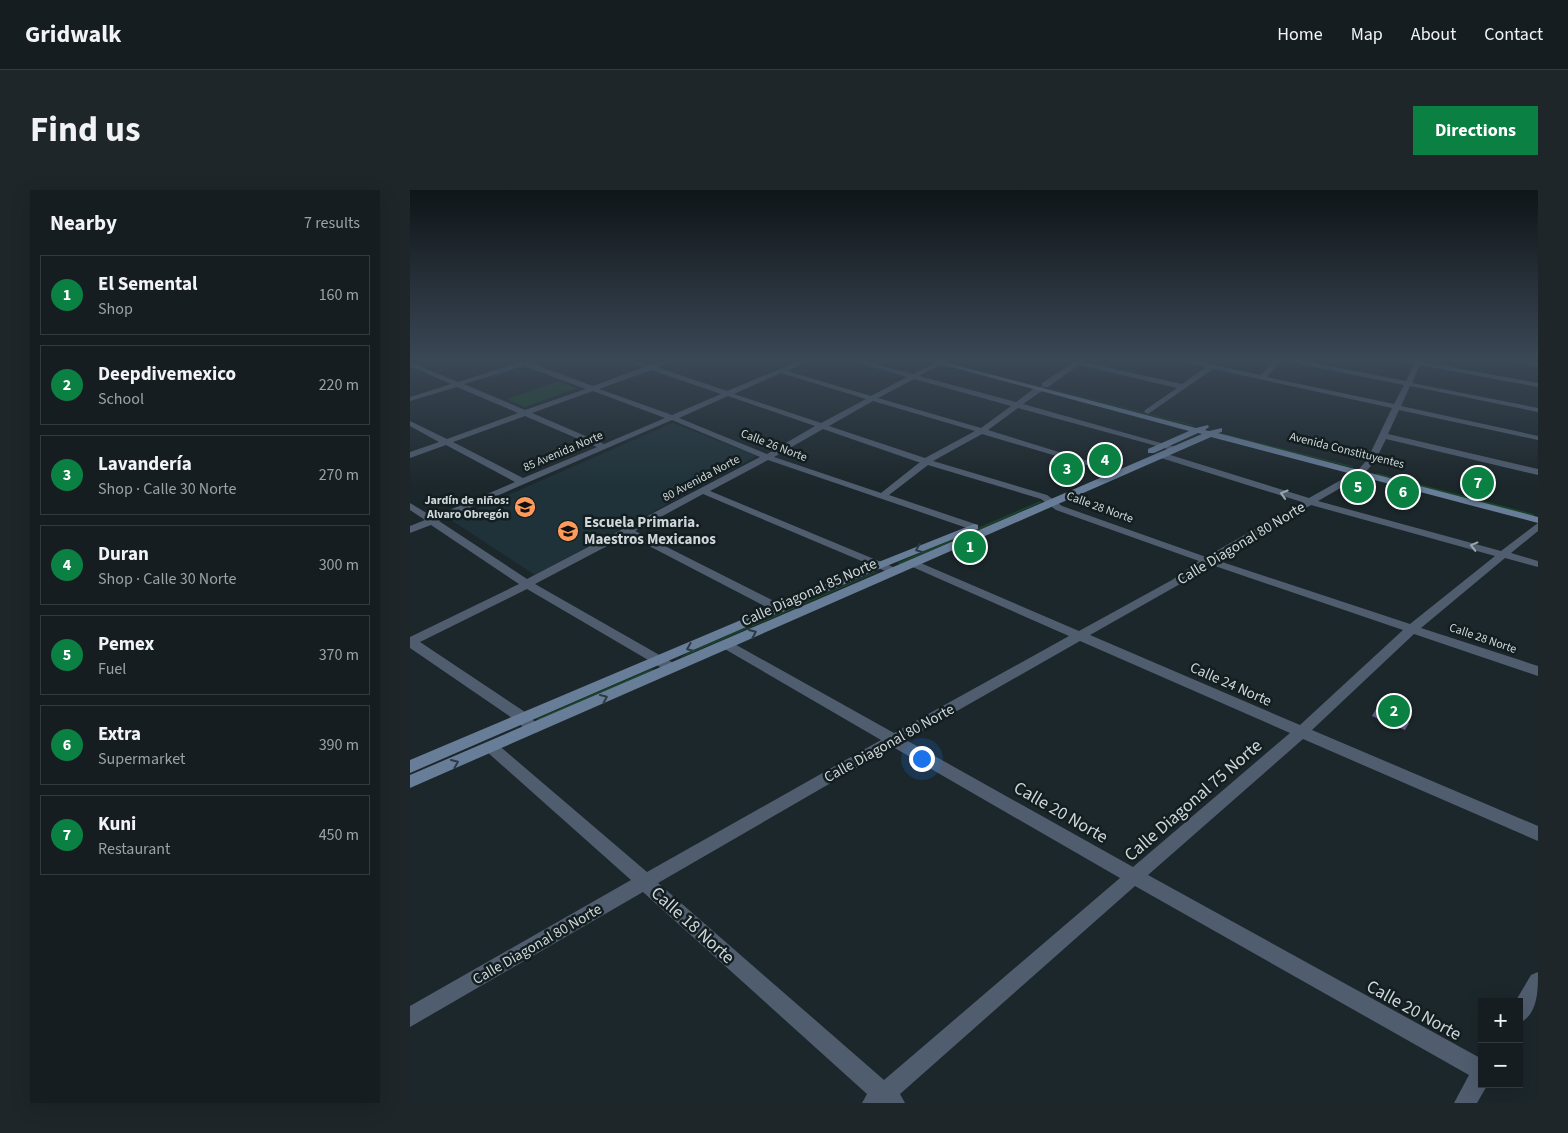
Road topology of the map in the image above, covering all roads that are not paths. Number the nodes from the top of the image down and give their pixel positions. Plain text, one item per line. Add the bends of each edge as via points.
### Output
1 (496, 402) edge
2 (558, 402) edge
3 (630, 402) edge
4 (711, 402) edge
5 (755, 402) edge
6 (865, 402) edge
7 (885, 402) edge
8 (1004, 402) edge
9 (1021, 402) edge
10 (1098, 402) edge
11 (1104, 402) edge
12 (1163, 402) edge
13 (1367, 402) edge
14 (1399, 402) edge
15 (1496, 402) edge
16 (1016, 405) junction
17 (1396, 408) junction
18 (1538, 410) edge
19 (1148, 412) junction
20 (525, 414) junction
21 (674, 418) junction
22 (410, 423) edge
23 (822, 425) junction
24 (983, 430) junction
25 (1208, 430) junction
26 (1384, 436) junction
27 (1538, 438) edge
28 (447, 442) junction
29 (604, 447) junction
30 (1163, 450) junction
31 (410, 455) edge
32 (767, 457) junction
33 (927, 461) junction
34 (1110, 469) junction
35 (1363, 470) junction
36 (1538, 472) edge
37 (523, 482) junction
38 (703, 491) junction
39 (881, 497) junction
40 (1047, 500) junction
41 (1310, 502) junction
42 (410, 506) edge
43 (1538, 512) edge
44 (434, 520) junction
45 (1538, 520) edge
46 (1538, 526) edge
47 (974, 527) junction
48 (410, 530) edge
49 (628, 531) junction
50 (1504, 554) junction
51 (1208, 560) junction
52 (912, 563) junction
53 (1538, 564) edge
54 (880, 565) junction
55 (894, 571) junction
56 (527, 584) junction
57 (780, 609) junction
58 (1413, 628) junction
59 (1080, 636) junction
60 (410, 642) edge
61 (727, 645) junction
62 (661, 660) junction
63 (672, 668) junction
64 (1538, 671) edge
65 (528, 723) junction
66 (1301, 732) junction
67 (894, 739) junction
68 (491, 747) junction
69 (410, 767) edge
70 (410, 782) edge
71 (1538, 834) edge
72 (1134, 877) junction
73 (646, 882) junction
74 (1538, 982) edge
75 (1523, 1006) edge
76 (410, 1017) edge
77 (1478, 1071) edge
78 (1478, 1080) edge
79 (884, 1100) edge
80 (1464, 1103) edge

1 - 20 street
2 - 20 street
3 - 21 street, Calle 26 Norte
4 - 21 street, 85 Avenida Norte
5 - 23 street, Calle 28 Norte
6 - 23 street, 80 Avenida Norte
7 - 24 street
8 - 16 street
9 - 16 street
10 - 25 main road, Avenida Constituyentes
11 - 19 main road, Avenida Constituyentes
12 - 19 street
13 - 17 street
14 - 17 street
15 - 18 street
16 - 24 street
16 - 30 street
17 - 26 street
17 - 27 street
19 - 25 main road, Avenida Constituyentes
20 - 28 street
20 - 29 street
21 - 29 street, 85 Avenida Norte
21 - 32 street, Calle 26 Norte
22 - 28 street
23 - 32 street, 80 Avenida Norte
23 - 33 street, Calle 28 Norte
24 - 33 street
24 - 34 street
25 - 30 main road, Calle Diagonal 85 Norte
25 - 30 main road, Calle Diagonal 85 Norte via 1178,449
25 - 35 main road, Avenida Constituyentes
26 - 35 street
26 - 36 street
28 - 31 street
28 - 37 street
29 - 37 street, 85 Avenida Norte
30 - 34 main road, Calle Diagonal 85 Norte
30 - 40 main road, Calle Diagonal 85 Norte
41 -> 30 street
32 - 38 street, 80 Avenida Norte
32 - 39 street, Calle 26 Norte
33 - 39 street
33 - 40 street, Calle 28 Norte
34 - 40 main road, Calle Diagonal 85 Norte
35 - 41 street, Calle Diagonal 80 Norte
35 - 43 main road, Avenida Constituyentes
35 - 45 main road, Avenida Constituyentes
37 - 44 street, 85 Avenida Norte
38 - 49 street, 80 Avenida Norte
38 - 54 street
39 - 47 street, Calle 26 Norte
40 - 47 main road, Calle Diagonal 85 Norte
40 - 51 street, Calle 28 Norte
40 - 52 main road, Calle Diagonal 85 Norte
50 -> 41 street
41 - 51 street, Calle Diagonal 80 Norte
42 - 44 street
44 - 48 street, 85 Avenida Norte
44 - 56 street
46 - 50 street, Calle Diagonal 75 Norte
47 -> 54 main road, Calle Diagonal 85 Norte
49 - 56 street, 80 Avenida Norte
49 - 57 street
50 - 53 street
50 - 58 street, Calle Diagonal 75 Norte
51 - 58 street, Calle 28 Norte
51 - 59 street, Calle Diagonal 80 Norte via 1176,582
52 - 55 main road, Calle Diagonal 85 Norte
52 - 59 street, Calle 24 Norte
54 - 55 street
54 - 57 main road, Calle Diagonal 85 Norte
61 -> 55 main road, Calle Diagonal 85 Norte
56 - 60 street, 80 Avenida Norte
56 - 62 street
57 -> 62 main road, Calle Diagonal 85 Norte
58 - 64 street, Calle 28 Norte
58 - 66 street, Calle Diagonal 75 Norte
59 - 66 street, Calle 24 Norte
59 - 67 street, Calle Diagonal 80 Norte
60 - 65 street
61 - 63 main road, Calle Diagonal 85 Norte
61 - 67 street, Calle 20 Norte
62 - 63 street
62 - 65 main road, Calle Diagonal 85 Norte
65 -> 63 main road, Calle Diagonal 85 Norte
65 - 68 main road, Calle Diagonal 85 Norte
65 - 69 main road, Calle Diagonal 85 Norte
66 - 71 street, Calle 24 Norte
66 - 72 street, Calle Diagonal 75 Norte
67 - 72 street, Calle 20 Norte
67 - 73 street, Calle Diagonal 80 Norte
70 -> 68 main road, Calle Diagonal 85 Norte
68 - 73 street, Calle 18 Norte
72 - 77 street, Calle 20 Norte
72 - 79 street, Calle Diagonal 75 Norte
73 - 76 street, Calle Diagonal 80 Norte
73 - 79 street, Calle 18 Norte
74 - 75 street
78 - 80 street

